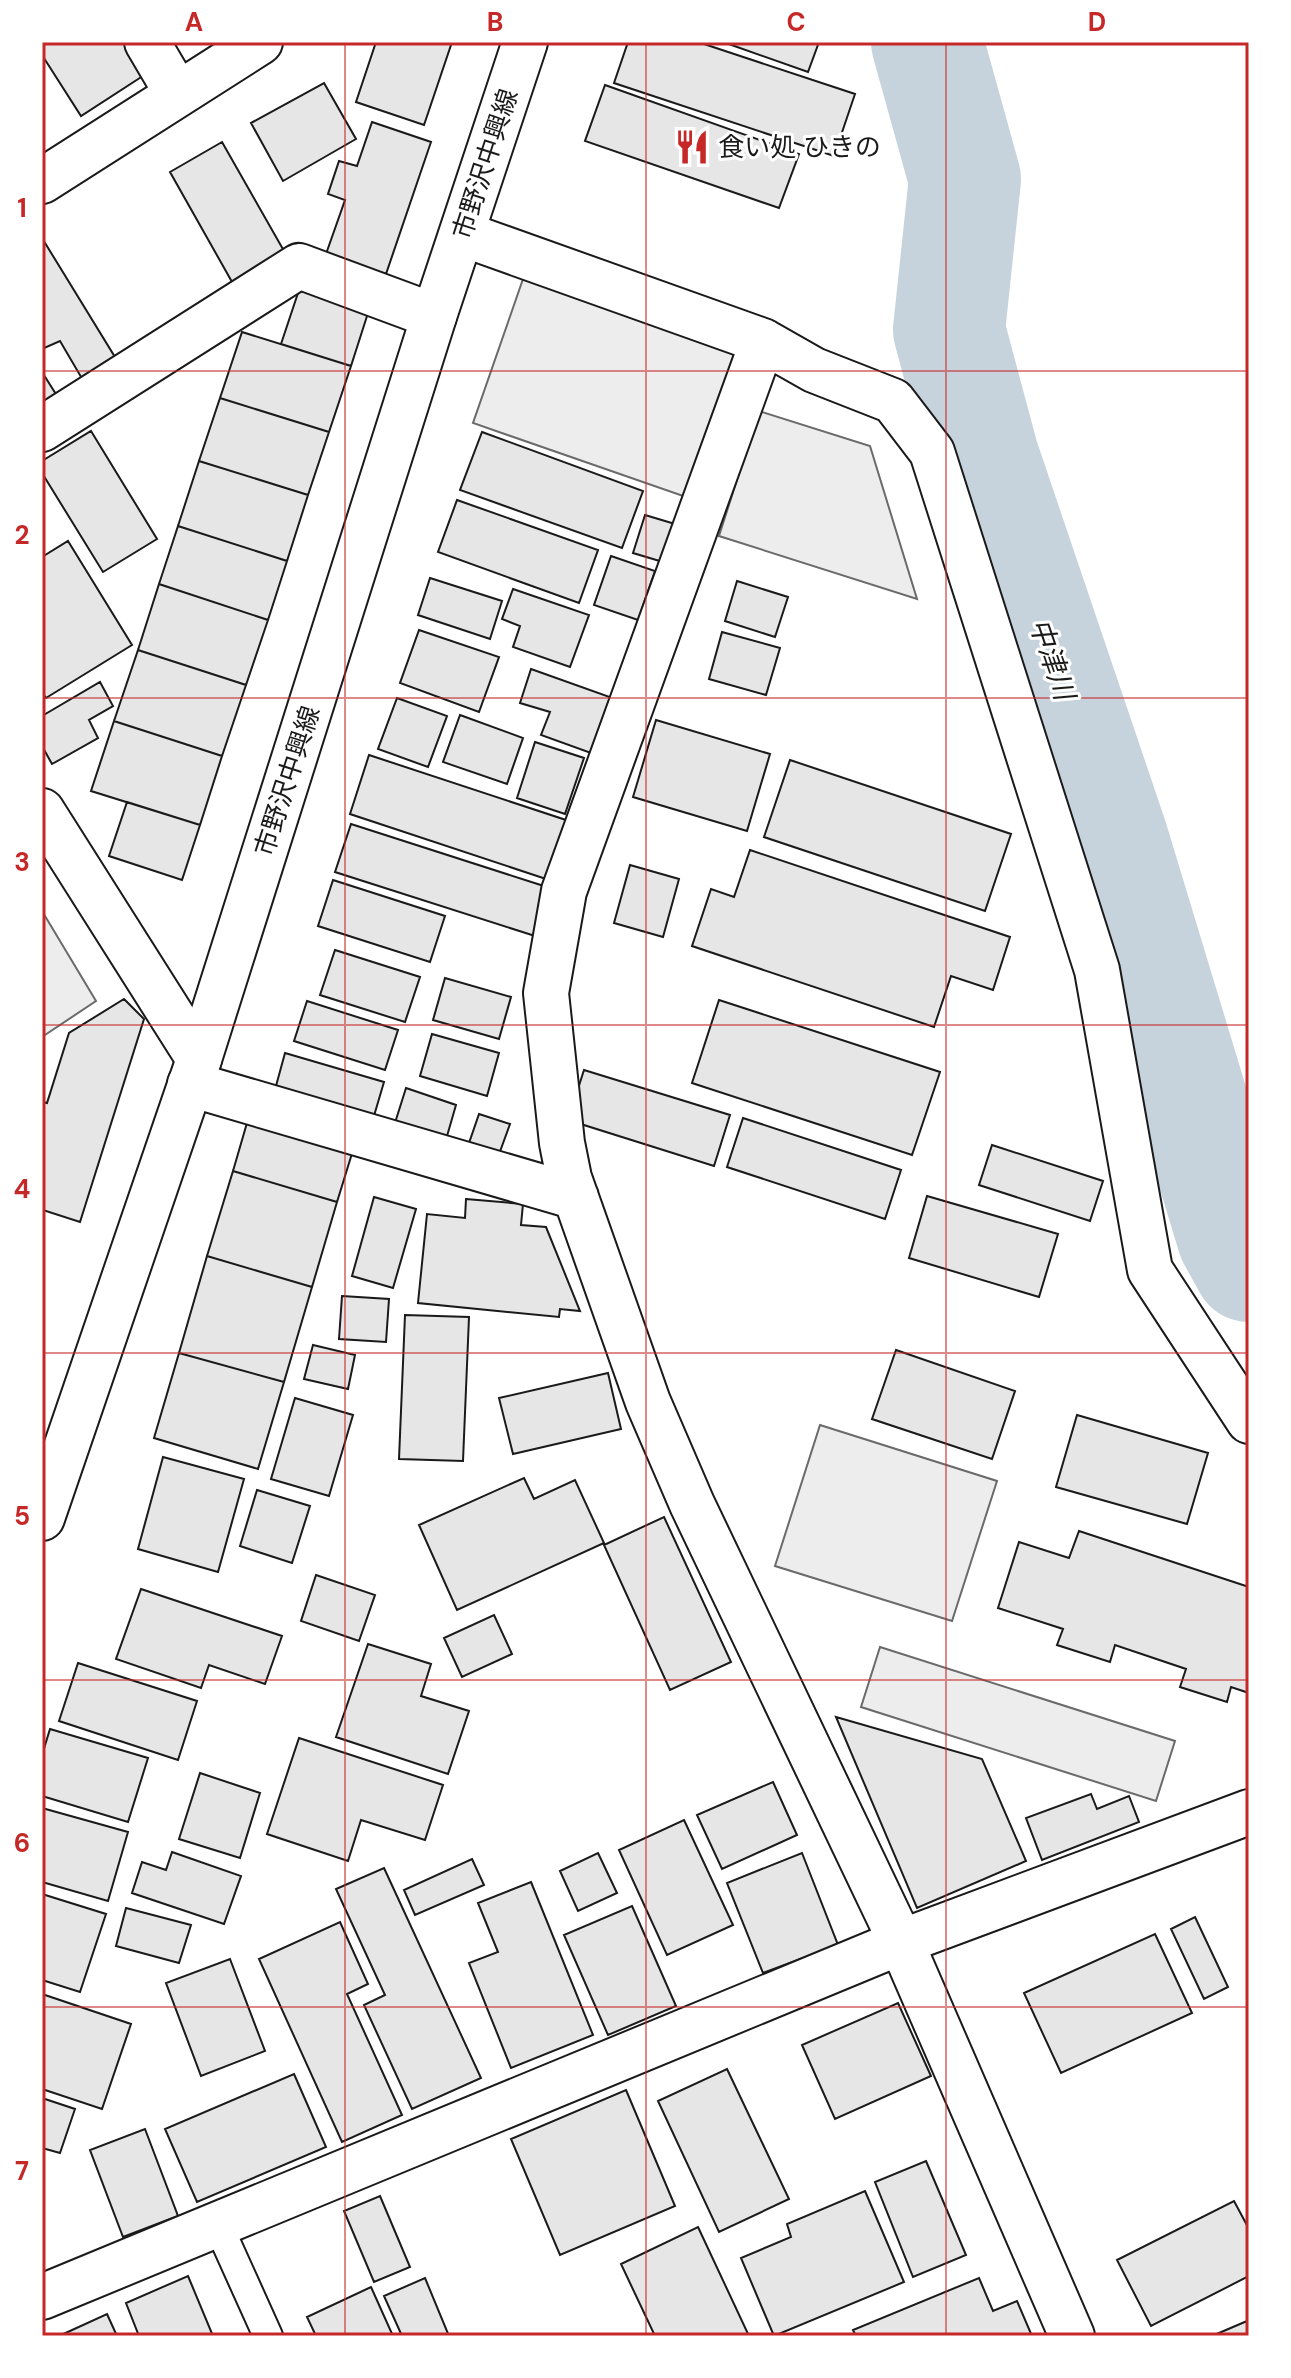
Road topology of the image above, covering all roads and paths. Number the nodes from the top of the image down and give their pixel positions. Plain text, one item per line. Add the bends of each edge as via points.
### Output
1 (147, 42) edge
2 (260, 42) edge
3 (525, 42) edge
4 (177, 93) junction
5 (42, 181) edge
6 (463, 234) junction
7 (434, 316) junction
8 (763, 341) junction
9 (42, 429) edge
10 (42, 811) edge
11 (194, 1071) junction
12 (576, 1197) junction
13 (1249, 1421) edge
14 (42, 1518) edge
15 (1249, 1812) edge
16 (901, 1942) junction
17 (218, 2225) junction
18 (42, 2297) edge
19 (268, 2336) edge
20 (1072, 2336) edge

1 - 4 street
2 - 4 street
3 - 6 street, 市野沢中興線
4 - 5 street
6 - 7 street, 市野沢中興線
6 - 8 street
7 - 9 street via 299,266
7 - 11 street, 市野沢中興線
8 - 12 street via 564,891 546,993 562,1143
8 - 13 street via 814,370 893,401 932,452 1097,970 1150,1270
10 - 11 street
11 - 12 street
11 - 14 street, 市野沢中興線
12 - 16 street via 648,1402 692,1504
15 - 16 street
16 - 17 street
16 - 20 street
17 - 18 street
17 - 19 lane

